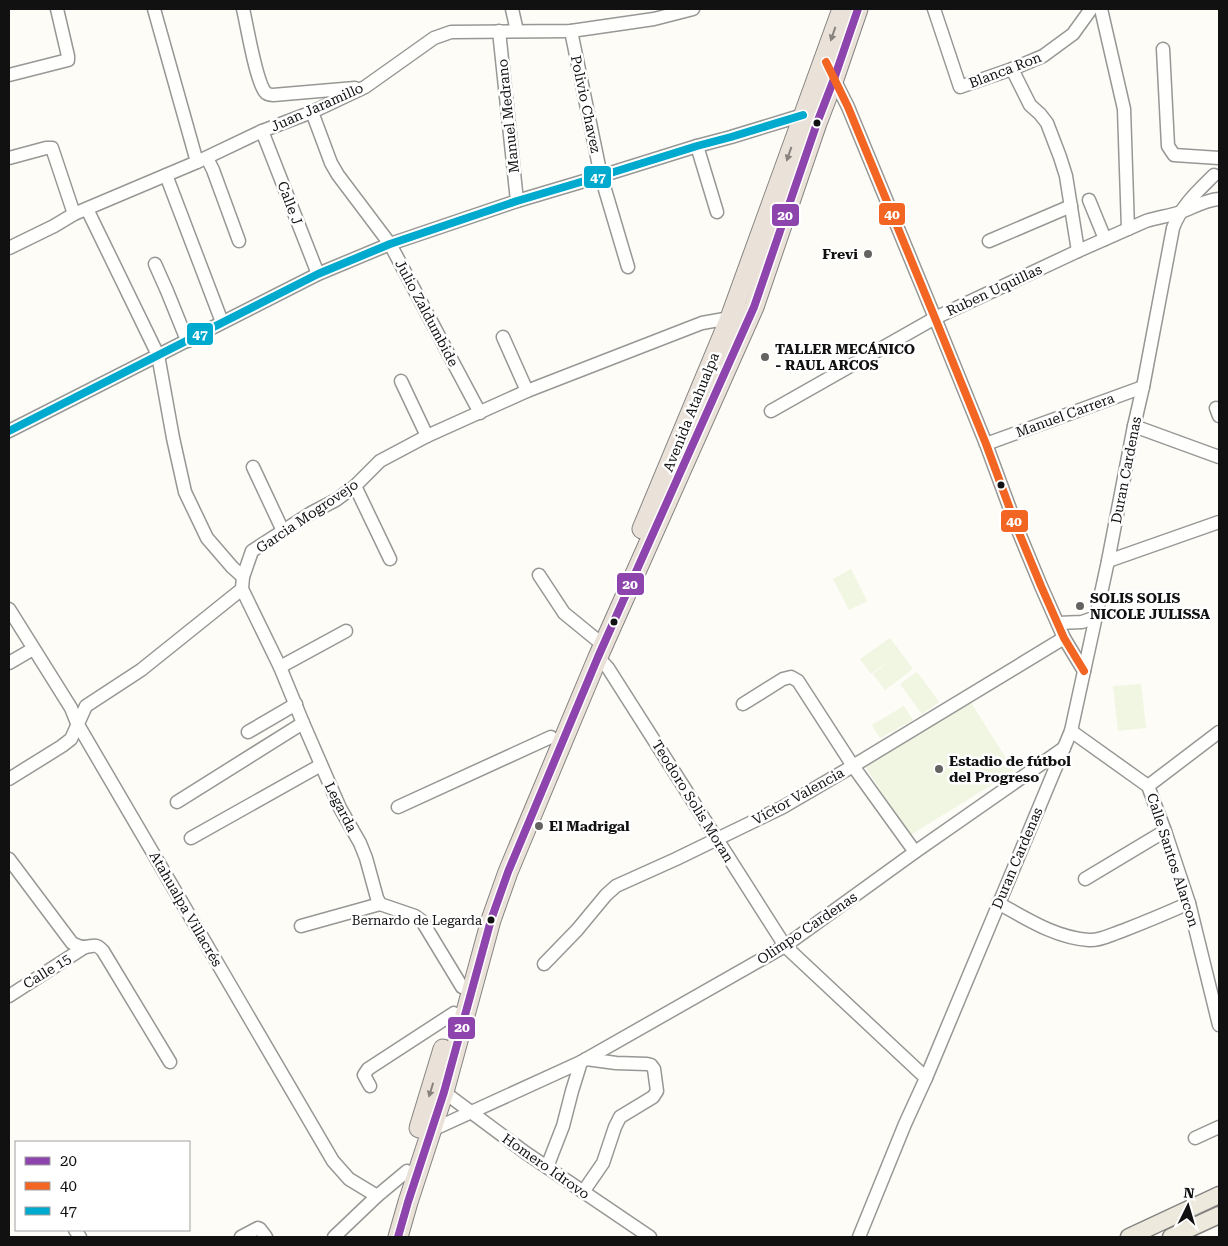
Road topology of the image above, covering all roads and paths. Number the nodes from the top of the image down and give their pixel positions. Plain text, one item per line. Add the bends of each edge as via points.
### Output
1 (57, 9) edge
2 (154, 9) edge
3 (243, 9) edge
4 (512, 9) edge
5 (694, 9) edge
6 (842, 9) edge
7 (858, 9) edge
8 (934, 9) edge
9 (1091, 9) edge
10 (1101, 9) edge
11 (499, 31) junction
12 (517, 31) junction
13 (571, 31) junction
14 (1163, 49) dead end
15 (824, 59) junction
16 (1012, 70) junction
17 (9, 75) edge
18 (834, 79) junction
19 (365, 87) junction
20 (312, 112) junction
21 (803, 115) junction
22 (262, 131) junction
23 (697, 146) junction
24 (9, 158) edge
25 (1219, 158) edge
26 (202, 160) junction
27 (1217, 172) edge
28 (166, 175) junction
29 (601, 176) junction
30 (1219, 194) edge
31 (1219, 199) edge
32 (1089, 200) dead end
33 (517, 201) junction
34 (1070, 206) junction
35 (87, 209) junction
36 (717, 212) dead end
37 (1180, 213) junction
38 (74, 214) junction
39 (1128, 229) junction
40 (1105, 239) junction
41 (239, 241) dead end
42 (989, 241) dead end
43 (10, 244) edge
44 (390, 244) junction
45 (1078, 251) junction
46 (155, 264) dead end
47 (628, 267) dead end
48 (318, 274) junction
49 (730, 318) junction
50 (935, 318) junction
51 (222, 322) junction
52 (503, 338) dead end
53 (188, 341) junction
54 (158, 355) junction
55 (401, 382) dead end
56 (1144, 387) junction
57 (527, 391) junction
58 (771, 411) dead end
59 (480, 413) junction
60 (1134, 426) junction
61 (9, 430) edge
62 (427, 436) junction
63 (986, 444) junction
64 (1219, 457) edge
65 (254, 467) dead end
66 (356, 486) junction
67 (1219, 522) edge
68 (283, 530) junction
69 (390, 559) dead end
70 (1108, 561) junction
71 (539, 575) dead end
72 (243, 583) junction
73 (9, 609) edge
74 (1096, 617) junction
75 (1058, 623) junction
76 (346, 631) dead end
77 (1064, 638) junction
78 (33, 649) junction
79 (597, 649) junction
80 (9, 662) edge
81 (280, 667) junction
82 (1084, 671) junction
83 (296, 704) junction
84 (744, 704) dead end
85 (78, 723) junction
86 (303, 723) junction
87 (1072, 731) junction
88 (248, 732) dead end
89 (1219, 732) edge
90 (551, 737) junction
91 (1064, 748) junction
92 (320, 764) junction
93 (853, 766) junction
94 (9, 779) edge
95 (1148, 786) junction
96 (177, 802) dead end
97 (398, 807) dead end
98 (1165, 830) junction
99 (191, 838) dead end
100 (717, 838) junction
101 (915, 852) junction
102 (9, 859) edge
103 (1085, 879) dead end
104 (1189, 902) junction
105 (998, 903) junction
106 (380, 904) junction
107 (301, 926) dead end
108 (785, 946) junction
109 (85, 947) junction
110 (544, 964) dead end
111 (467, 989) junction
112 (9, 996) edge
113 (454, 1013) junction
114 (1219, 1025) edge
115 (584, 1060) junction
116 (170, 1062) dead end
117 (926, 1078) junction
118 (370, 1086) dead end
119 (444, 1092) junction
120 (471, 1112) junction
121 (1219, 1127) edge
122 (432, 1130) junction
123 (1195, 1138) dead end
124 (547, 1167) junction
125 (407, 1171) junction
126 (583, 1192) junction
127 (1219, 1195) edge
128 (377, 1196) junction
129 (1219, 1215) edge
130 (241, 1237) edge
131 (266, 1237) edge
132 (334, 1237) edge
133 (387, 1237) edge
134 (398, 1237) edge
135 (650, 1237) edge
136 (859, 1237) edge
137 (1129, 1237) edge
138 (1171, 1237) edge

1 - 17 street via 68,60
2 - 26 street
3 - 19 street via 258,74 269,95
4 - 12 street
5 - 13 street, Juan Jaramillo via 654,20
6 -> 15 highway, Avenida Atahualpa
7 - 18 highway, Avenida Atahualpa
8 - 16 street, Blanca Ron via 960,87
9 - 16 street, Blanca Ron via 1073,34 1043,56
10 - 39 street via 1124,109
11 - 12 street, Juan Jaramillo
11 - 19 street, Juan Jaramillo via 451,32 434,38
11 - 33 street, Manuel Medrano
12 - 13 street, Juan Jaramillo
13 - 29 street, Polivio Chavez
14 - 25 street via 1168,146 1174,155
15 - 18 street
15 - 21 highway, Avenida Atahualpa
16 - 34 street via 1030,105 1047,123 1066,176
18 - 50 street
18 - 79 highway, Avenida Atahualpa via 754,308
19 - 20 street, Juan Jaramillo
20 - 22 street, Juan Jaramillo
20 - 44 street, Julio Zaldumbide via 331,163
21 - 23 street
21 -> 49 highway, Avenida Atahualpa
22 - 26 street, Juan Jaramillo
22 - 48 street, Calle J
23 - 29 street
23 - 36 street
24 - 38 street via 52,148
26 - 28 street, Juan Jaramillo
26 - 41 street via 213,170
27 - 30 street via 1213,181
27 - 37 street
28 - 35 street, Juan Jaramillo
28 - 51 street
29 - 33 street
29 - 47 street, Polivio Chavez
31 - 37 street via 1197,204
32 - 40 street
33 - 44 street
34 - 42 street
34 - 45 street
35 - 38 street, Juan Jaramillo
35 - 54 street, Legarda
37 - 39 street, Ruben Uquillas via 1158,217
37 - 56 street, Duran Cardenas via 1173,228
38 - 43 street, Juan Jaramillo
39 - 40 street, Ruben Uquillas
40 - 45 street, Ruben Uquillas
44 - 48 street
44 - 59 street, Julio Zaldumbide
45 - 50 street, Ruben Uquillas
46 - 53 street
48 - 51 street
49 - 57 street, Garcia Mogrovejo via 702,322
49 - 79 highway, Avenida Atahualpa via 622,575
50 - 58 street, Ruben Uquillas
50 - 63 street
51 - 53 street
52 - 57 street
53 - 54 street
54 - 61 street
54 - 72 street, Legarda via 185,492 207,538
55 - 62 street
56 - 60 street, Duran Cardenas
56 - 63 street, Manuel Carrera
57 - 59 street, Garcia Mogrovejo
59 - 62 street, Garcia Mogrovejo
60 - 64 street
60 - 70 street, Duran Cardenas
62 - 66 street, Garcia Mogrovejo via 380,461
63 - 75 street via 1017,528
65 - 68 street
66 - 68 street, Garcia Mogrovejo
66 - 69 street
67 - 70 street
68 - 72 street, Garcia Mogrovejo via 252,551
70 - 74 street, Duran Cardenas
71 - 79 street, Teodoro Solis Moran via 564,612
72 - 81 street, Legarda
72 - 85 street via 141,670 86,706
73 - 78 street, Atahualpa Villacrés
74 - 75 street via 1082,622
74 - 82 street, Duran Cardenas
75 - 77 street
76 - 81 street
77 - 82 street
77 - 93 street, Victor Valencia
78 - 80 street
78 - 85 street, Atahualpa Villacrés
79 - 90 highway, Avenida Atahualpa
79 - 100 street, Teodoro Solis Moran
79 - 111 highway, Avenida Atahualpa via 508,872
81 - 83 street, Legarda
82 - 87 street, Duran Cardenas
83 - 86 street, Legarda
83 - 88 street
84 - 93 street via 791,677 798,681
85 - 94 street via 71,738 62,746
85 - 128 street, Atahualpa Villacrés via 332,1161 350,1179
86 - 92 street, Legarda
86 - 96 street
87 - 91 street, Duran Cardenas
87 - 95 street, Calle Santos Alarcon
89 - 95 street
90 - 97 street
90 - 111 highway, Avenida Atahualpa via 494,887
91 - 101 street, Olimpo Cardenas
91 - 105 street, Duran Cardenas
92 - 99 street
92 - 106 street, Legarda via 363,851
93 - 100 street, Victor Valencia via 783,806
93 - 101 street
95 - 98 street, Calle Santos Alarcon
98 - 103 street
98 - 104 street, Calle Santos Alarcon
100 - 108 street, Teodoro Solis Moran
100 - 110 street, Victor Valencia via 616,886
101 - 108 street, Olimpo Cardenas
102 - 109 street via 72,943
104 - 105 street via 1158,917 1091,940 1061,935
104 - 114 street, Calle Santos Alarcon
105 - 117 street, Duran Cardenas
106 - 107 street
106 - 111 street via 422,921
108 - 115 street, Olimpo Cardenas
108 - 117 street, Teodoro Solis Moran
109 - 112 street, Calle 15
109 - 116 street via 99,946 103,951
111 - 113 highway, Avenida Atahualpa
111 - 119 highway, Avenida Atahualpa
113 - 118 street via 368,1069 364,1075
113 -> 125 highway, Avenida Atahualpa
115 - 120 street, Olimpo Cardenas
115 - 124 street
115 - 126 street via 651,1065 657,1091 653,1097 620,1117 603,1163
117 - 136 street, Duran Cardenas
119 - 120 street, Homero Idrovo
119 - 122 highway, Avenida Atahualpa
120 - 122 street, Olimpo Cardenas
120 - 124 street, Homero Idrovo
121 - 123 street
122 - 134 highway, Avenida Atahualpa
124 - 126 street, Homero Idrovo
125 - 128 street
125 - 133 highway, Avenida Atahualpa
126 - 135 street, Homero Idrovo
127 - 137 main road
128 - 132 street
129 - 138 main road
130 - 131 street via 258,1228

